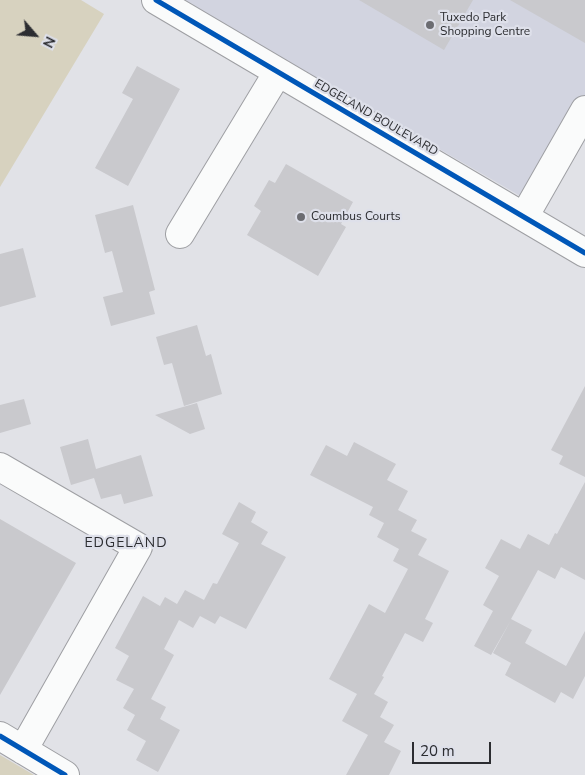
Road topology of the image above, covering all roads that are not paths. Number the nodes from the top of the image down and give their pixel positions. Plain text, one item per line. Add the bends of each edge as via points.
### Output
1 (156, 0) edge
2 (278, 72) junction
3 (585, 110) edge
4 (524, 216) junction
5 (180, 234) dead end
6 (585, 253) edge
7 (0, 468) edge
8 (11, 743) edge
9 (65, 775) edge

1 - 2 street, EDGELAND BOULEVARD
2 - 4 street, EDGELAND BOULEVARD
2 - 5 street
3 - 4 street
4 - 6 street, EDGELAND BOULEVARD
7 - 8 street via 138,547
8 - 9 street

